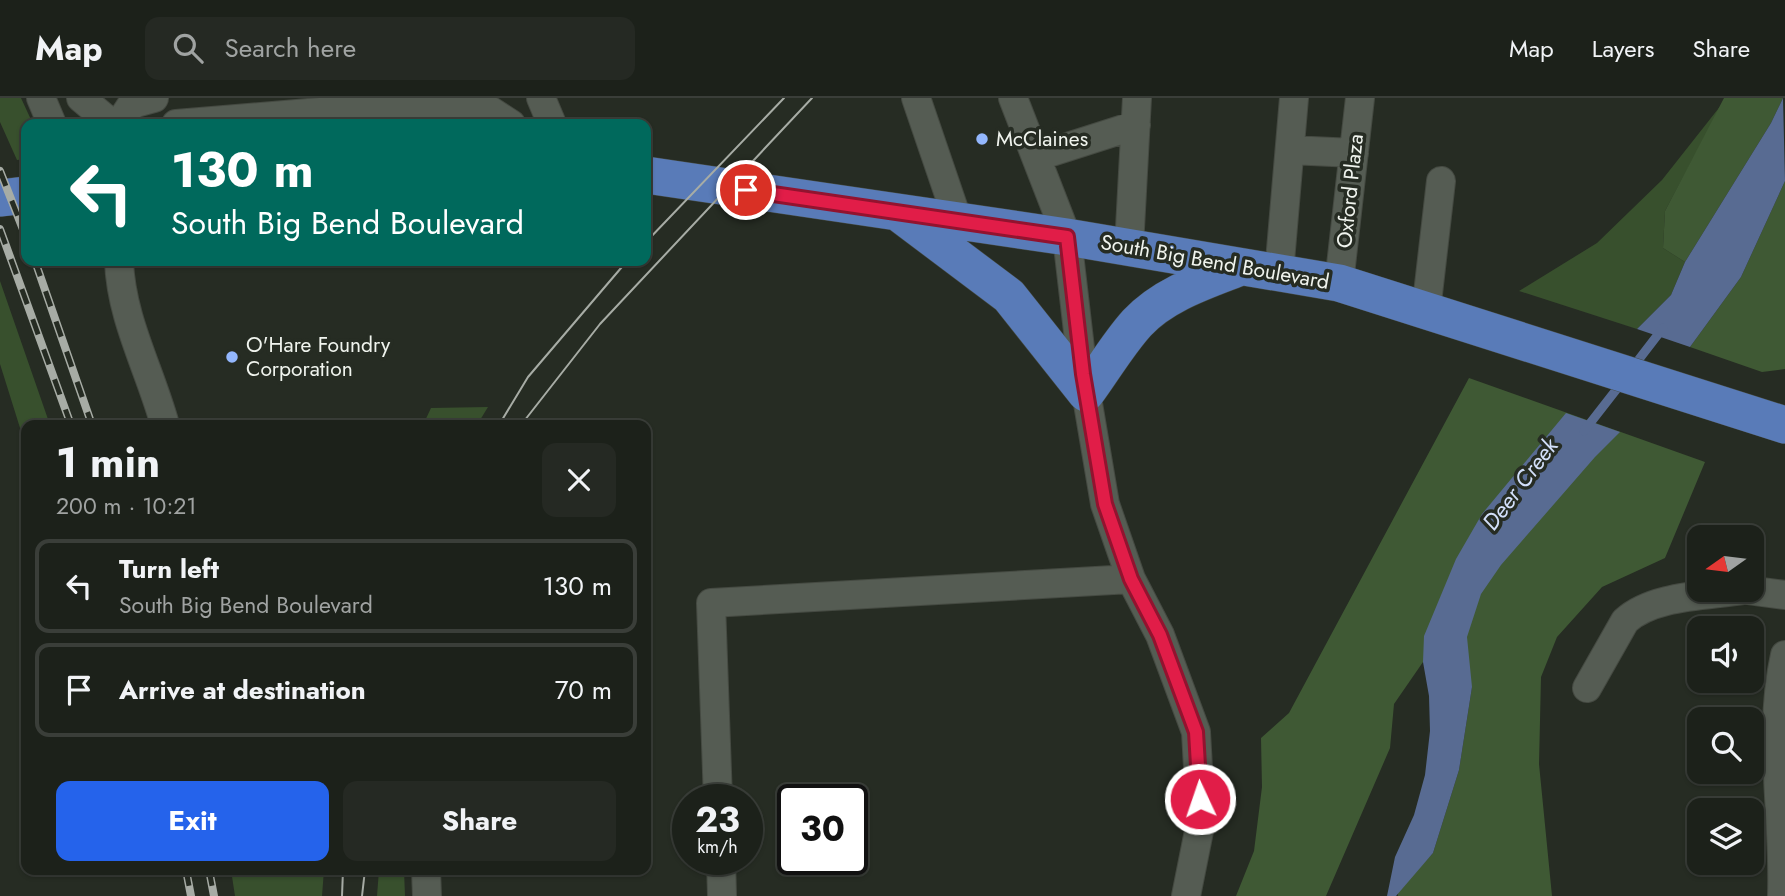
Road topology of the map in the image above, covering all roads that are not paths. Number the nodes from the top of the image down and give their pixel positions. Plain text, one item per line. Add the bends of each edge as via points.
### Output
1 (41, 98) edge
2 (81, 98) edge
3 (154, 98) edge
4 (541, 98) edge
5 (916, 98) edge
6 (1013, 98) edge
7 (1294, 98) edge
8 (1360, 98) edge
9 (1137, 111) edge
10 (50, 119) edge
11 (106, 119) edge
12 (122, 119) edge
13 (236, 119) edge
14 (503, 119) edge
15 (550, 119) edge
16 (1290, 150) junction
17 (1354, 153) junction
18 (1036, 157) junction
19 (651, 176) edge
20 (1441, 181) dead end
21 (21, 196) edge
22 (0, 198) edge
23 (897, 212) junction
24 (958, 221) junction
25 (1067, 237) junction
26 (1129, 247) junction
27 (119, 266) edge
28 (1242, 266) junction
29 (1279, 273) junction
30 (1339, 284) junction
31 (1426, 311) junction
32 (1086, 393) junction
33 (163, 420) edge
34 (1777, 422) edge
35 (1131, 579) junction
36 (1764, 592) edge
37 (1785, 595) edge
38 (1687, 599) edge
39 (1785, 655) edge
40 (1587, 688) dead end
41 (717, 784) edge
42 (426, 875) edge
43 (721, 875) edge
44 (428, 896) edge
45 (722, 896) edge
46 (1186, 896) edge
47 (1782, 896) edge

1 - 10 street
2 - 11 street
3 - 12 street via 132,104
4 - 15 street
5 - 24 street
6 - 18 street
7 - 16 street
8 - 17 street, Oxford Plaza
9 - 18 street
9 - 26 street
13 - 14 street via 429,107 491,111
16 - 17 street
16 - 29 street
17 - 30 street, Oxford Plaza
18 - 25 street
19 - 23 main road, South Big Bend Boulevard
20 - 31 street
21 - 22 main road
23 - 24 main road, South Big Bend Boulevard
23 - 32 main road via 1009,296
24 - 25 main road, South Big Bend Boulevard
25 - 26 main road, South Big Bend Boulevard
25 - 32 street
26 - 28 main road, South Big Bend Boulevard
27 - 33 street via 132,331
28 - 29 main road, South Big Bend Boulevard
28 - 32 main road via 1195,285 1138,322
29 - 30 main road, South Big Bend Boulevard
30 - 31 main road, South Big Bend Boulevard
31 - 34 main road, South Big Bend Boulevard
32 - 35 street via 1105,504
35 - 41 street via 710,603
35 - 46 street via 1160,635 1196,732 1201,821
36 - 37 street
38 - 40 street via 1635,612 1625,621
39 - 47 street via 1778,718
42 - 44 street
43 - 45 street

